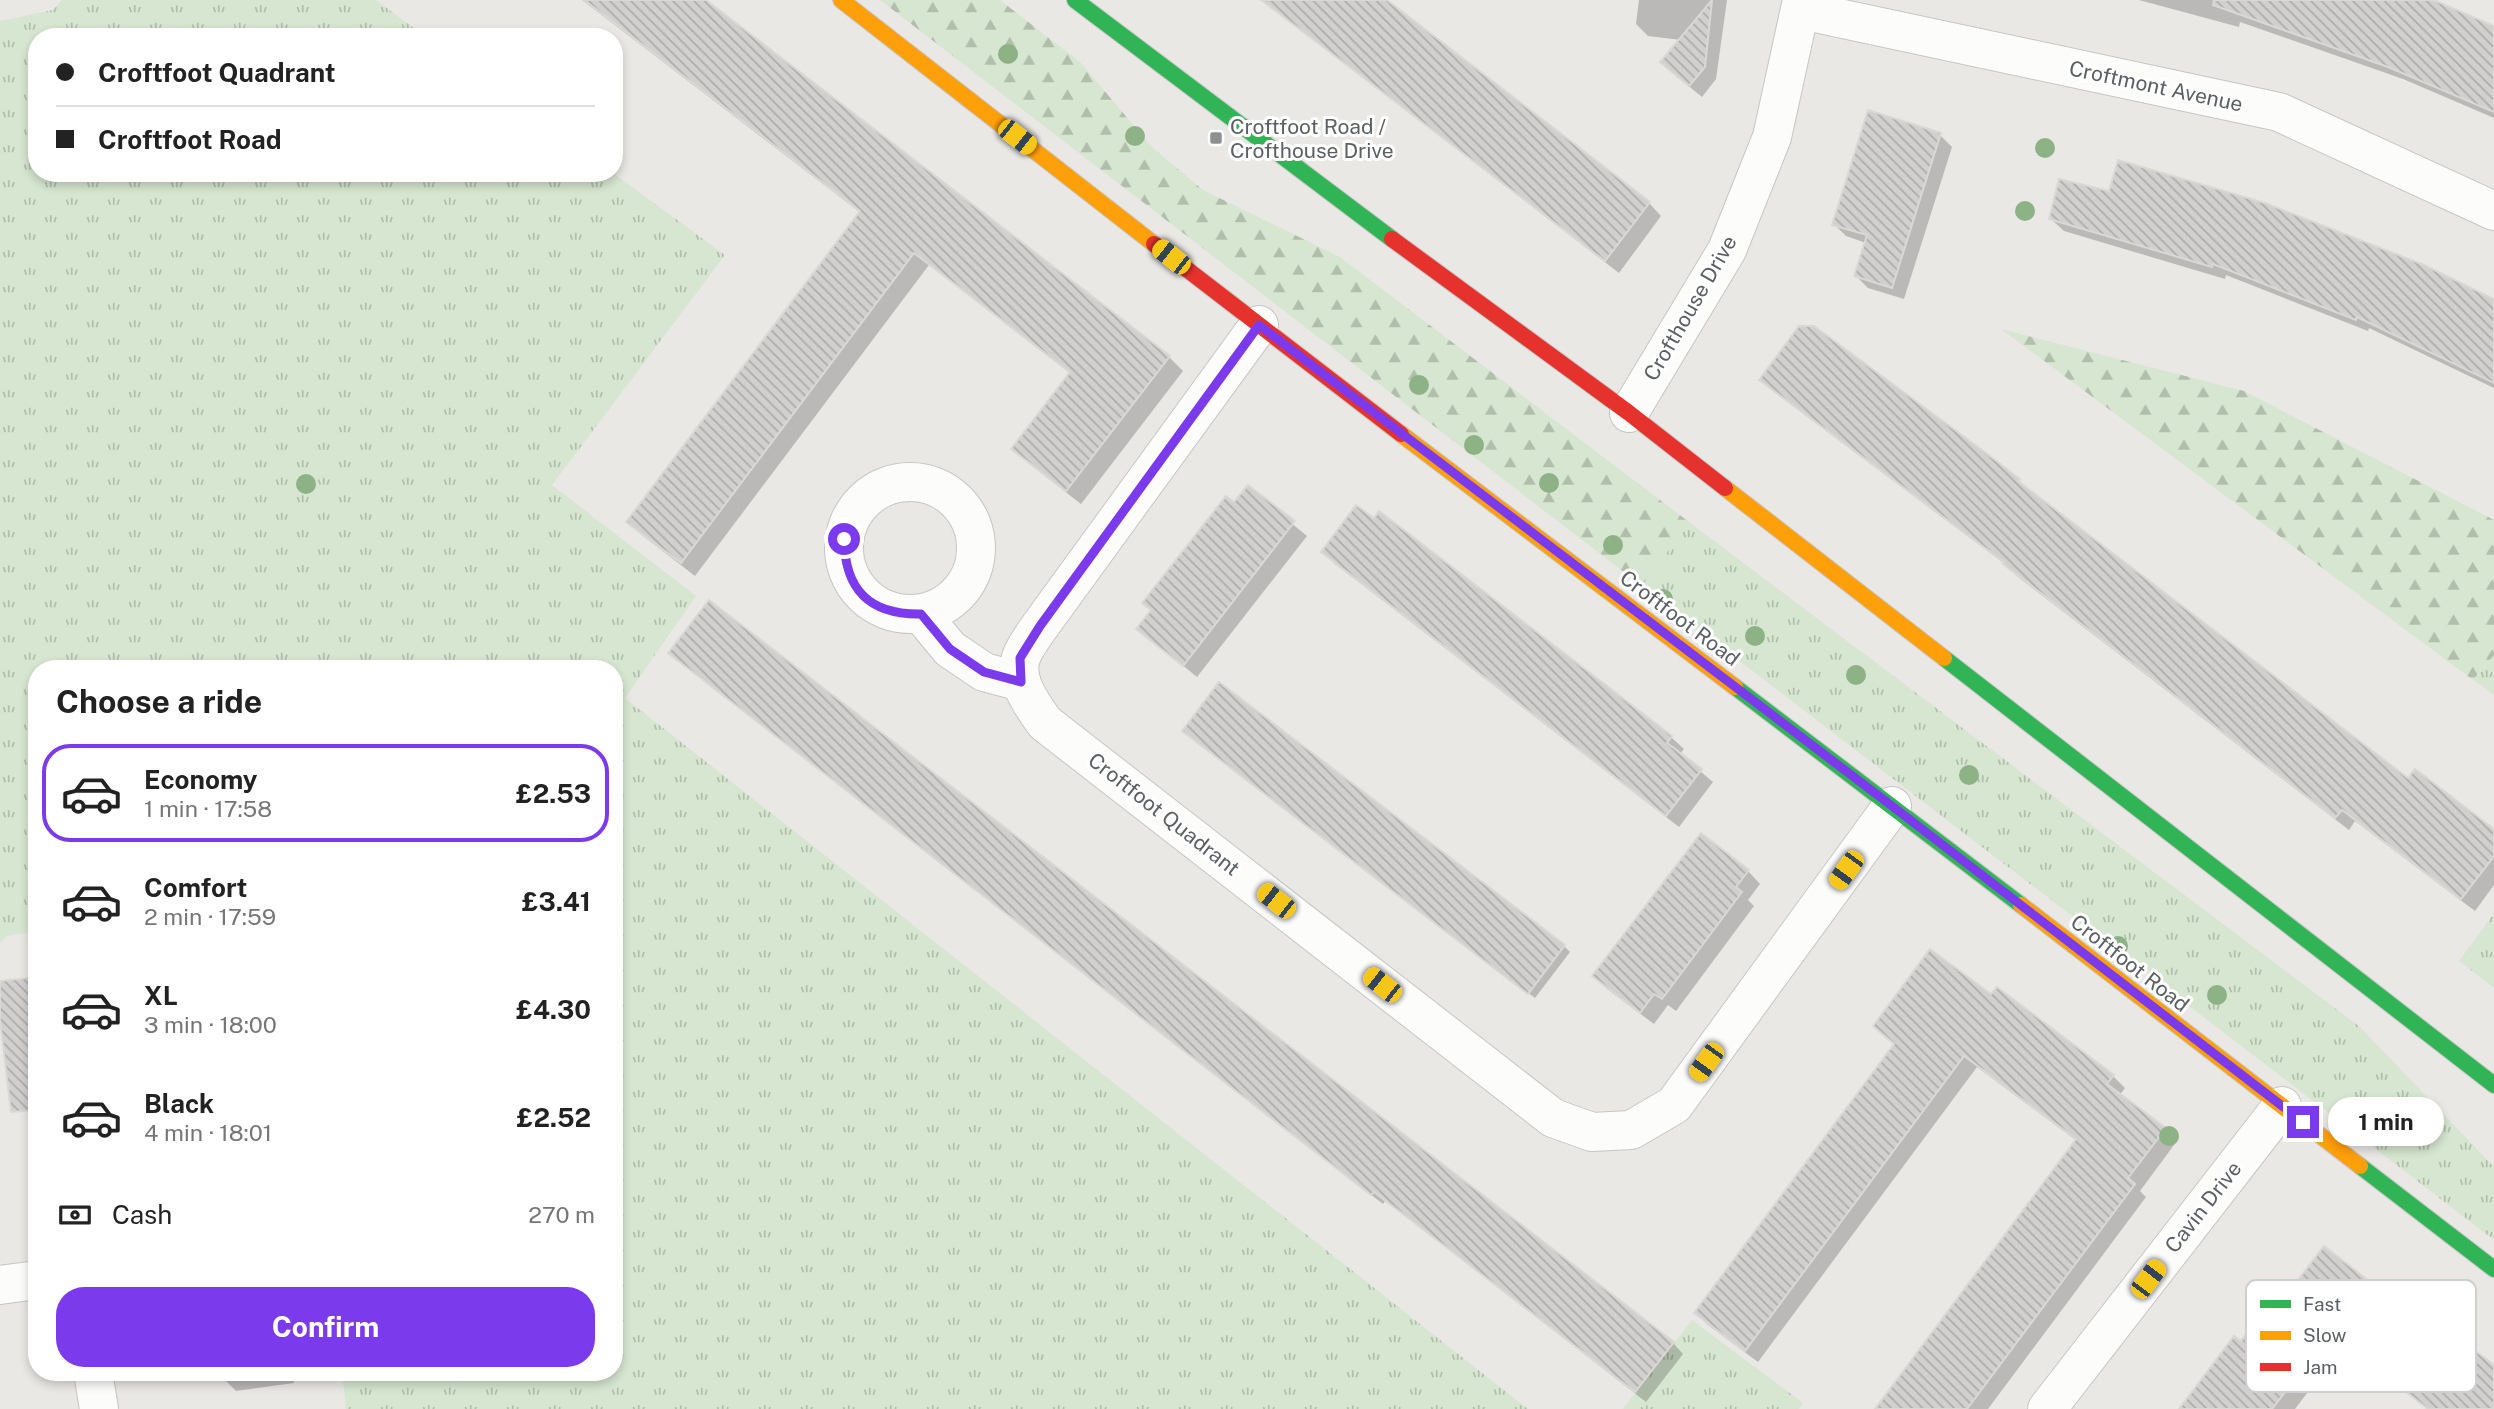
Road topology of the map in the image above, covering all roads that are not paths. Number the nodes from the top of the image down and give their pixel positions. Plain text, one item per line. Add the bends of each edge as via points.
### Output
1 (841, 0) edge
2 (1075, 0) edge
3 (1801, 5) edge
4 (2494, 211) edge
5 (1259, 325) junction
6 (1629, 413) junction
7 (921, 614) dead end
8 (1021, 682) junction
9 (1892, 806) junction
10 (2494, 1085) edge
11 (2281, 1106) junction
12 (2494, 1269) edge
13 (28, 1281) edge
14 (0, 1285) edge
15 (94, 1381) edge
16 (99, 1409) edge
17 (2047, 1409) edge

1 - 5 street, Croftfoot Road
2 - 6 street
3 - 4 street, Croftmont Avenue via 2279,112
3 - 6 street, Crofthouse Drive via 1772,137 1727,250
5 - 8 street via 1040,626 1020,658
5 - 9 street, Croftfoot Road
6 - 10 street
7 - 8 street via 950,649 984,672
8 - 9 street, Croftfoot Quadrant via 1045,723 1553,1118 1592,1132 1631,1130 1674,1105
9 - 11 street, Croftfoot Road
11 - 12 street, Croftfoot Road
11 - 17 street, Cavin Drive
13 - 14 street
15 - 16 street

